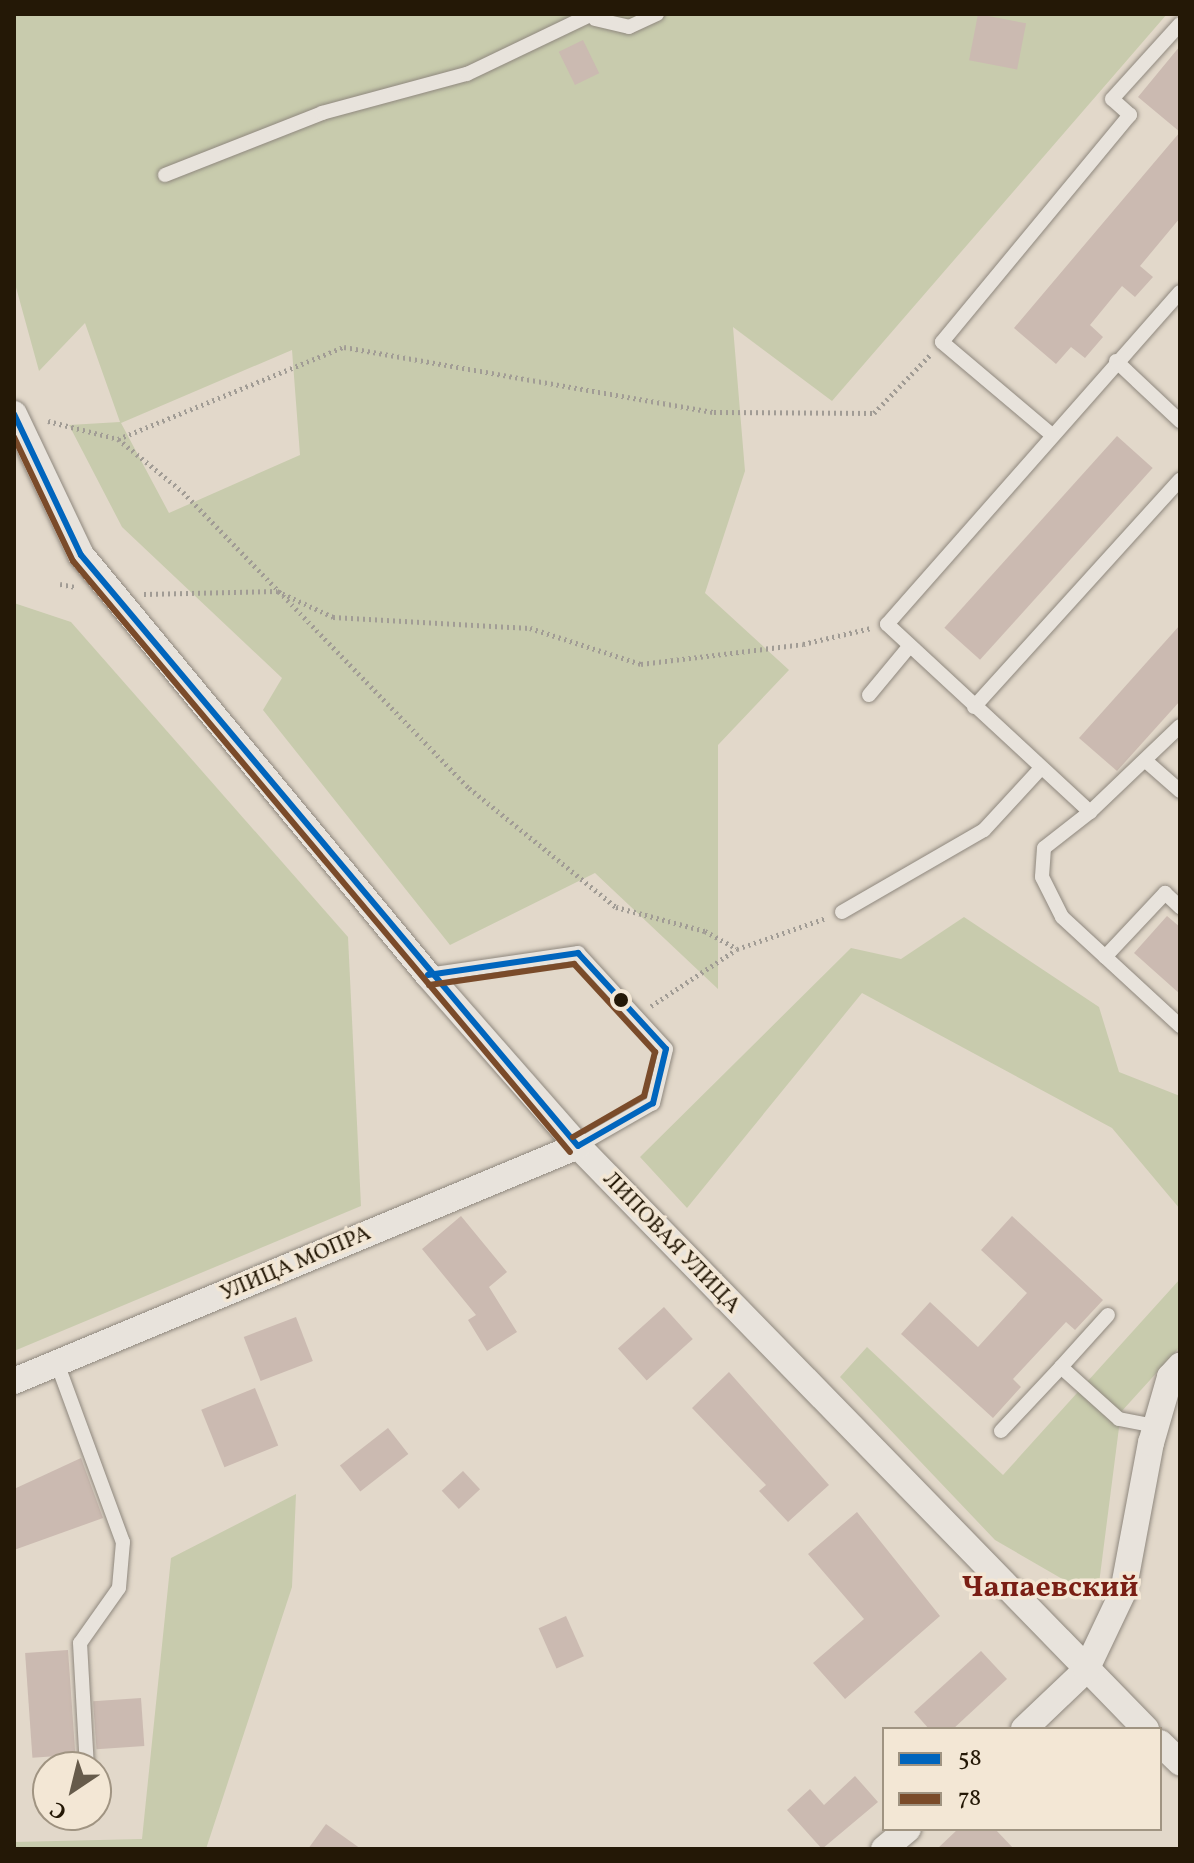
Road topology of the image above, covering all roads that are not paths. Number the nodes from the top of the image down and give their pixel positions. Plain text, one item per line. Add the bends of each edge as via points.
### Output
1 (657, 14) edge
2 (593, 16) edge
3 (1180, 24) edge
4 (165, 175) dead end
5 (1180, 292) edge
6 (1116, 361) junction
7 (14, 414) edge
8 (1180, 421) edge
9 (1052, 435) junction
10 (1180, 480) edge
11 (908, 648) junction
12 (869, 695) dead end
13 (974, 707) junction
14 (1180, 726) edge
15 (1147, 762) junction
16 (1041, 768) junction
17 (1180, 791) edge
18 (1090, 812) junction
19 (1180, 907) edge
20 (842, 912) road end
21 (1105, 957) junction
22 (428, 975) junction
23 (1180, 1026) edge
24 (578, 1146) junction
25 (1108, 1315) dead end
26 (57, 1363) junction
27 (1180, 1366) edge
28 (1061, 1367) junction
29 (14, 1381) edge
30 (1156, 1426) junction
31 (1001, 1431) dead end
32 (1086, 1670) junction
33 (1026, 1727) edge
34 (1144, 1727) edge
35 (1162, 1745) edge
36 (86, 1751) edge
37 (1180, 1762) edge
38 (906, 1831) edge
39 (884, 1849) edge

1 - 2 lane via 629,27
2 - 4 lane via 467,74 322,113
3 - 9 lane via 1112,99 1130,115 942,342
5 - 6 lane
6 - 8 lane
6 - 9 lane
7 - 22 street, ЛИПОВАЯ УЛИЦА via 81,555
9 - 11 lane via 887,624
10 - 13 lane
11 - 12 lane
11 - 13 lane
13 - 16 lane
14 - 15 lane
15 - 17 lane
15 - 18 lane
16 - 18 lane
16 - 20 lane via 984,830
18 - 21 lane via 1044,848 1042,877 1062,917
19 - 21 lane via 1165,893
21 - 23 lane
22 - 24 street, ЛИПОВАЯ УЛИЦА
22 - 24 lane via 578,953 666,1049 653,1103
24 - 26 street, УЛИЦА МОПРА
24 - 32 street, ЛИПОВАЯ УЛИЦА
25 - 28 lane
26 - 29 street, УЛИЦА МОПРА
26 - 36 lane via 123,1542 119,1588 80,1643
27 - 30 street
28 - 30 lane via 1119,1419
28 - 31 lane
30 - 32 street via 1123,1592
32 - 33 street
32 - 34 street, ЛИПОВАЯ УЛИЦА
35 - 37 street
38 - 39 street

